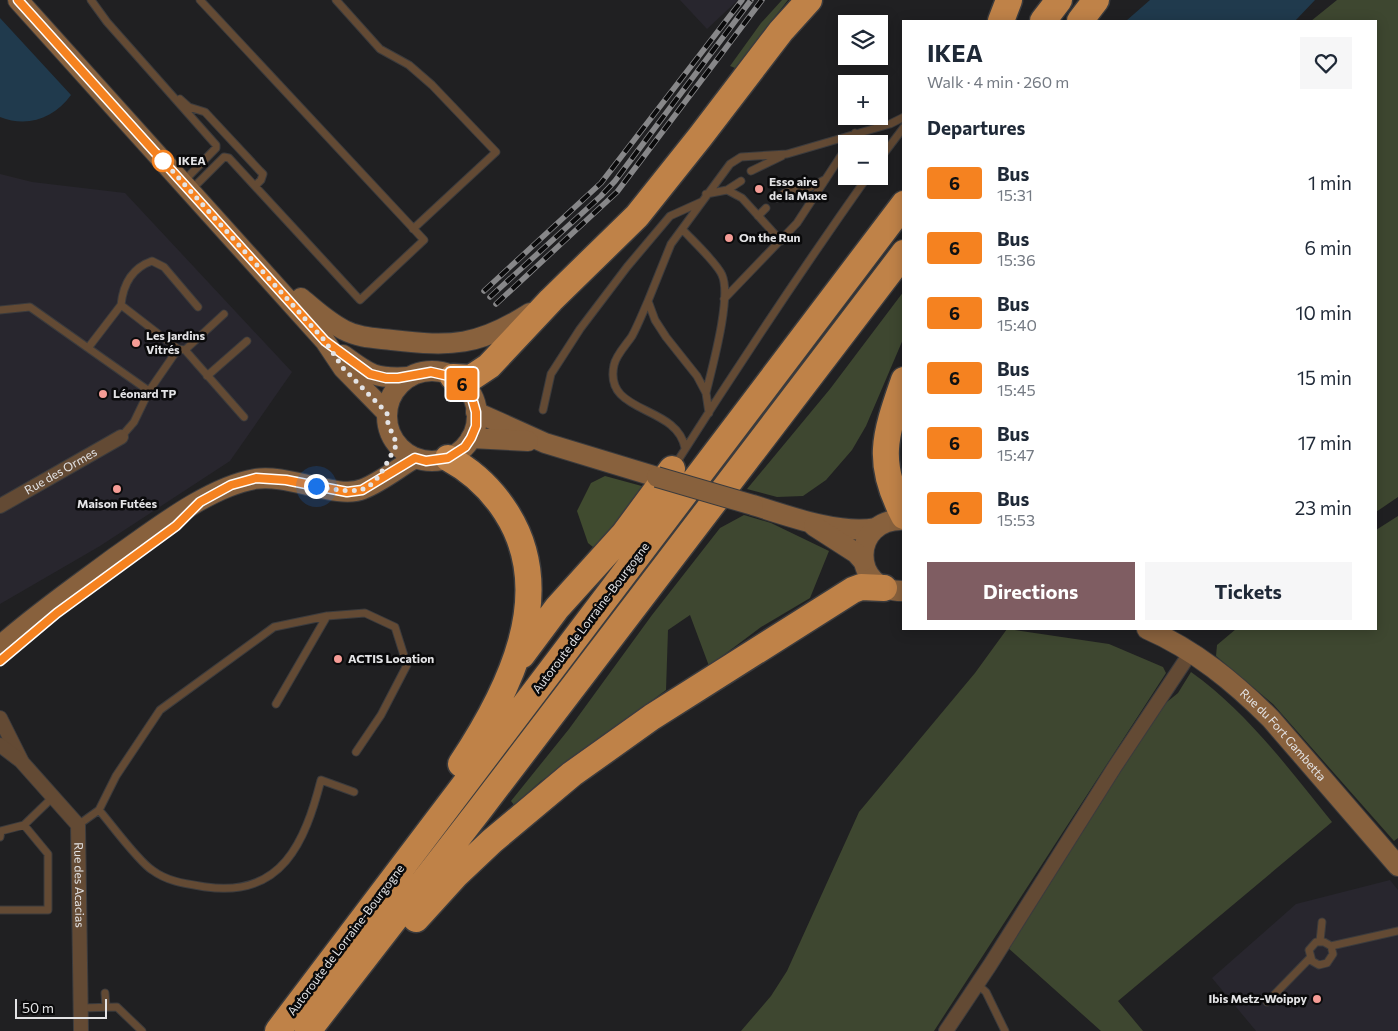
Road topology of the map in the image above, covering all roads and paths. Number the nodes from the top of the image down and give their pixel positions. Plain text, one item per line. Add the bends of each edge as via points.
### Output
1 (18, 0) edge
2 (91, 0) edge
3 (200, 0) edge
4 (336, 0) edge
5 (809, 0) edge
6 (1009, 0) edge
7 (1059, 0) edge
8 (1096, 0) edge
9 (1002, 20) edge
10 (1044, 20) edge
11 (1081, 20) edge
12 (170, 91) junction
13 (902, 118) edge
14 (902, 131) edge
15 (855, 133) joint
16 (888, 148) edge
17 (787, 154) junction
18 (838, 160) edge
19 (751, 171) dead end
20 (826, 179) junction
21 (741, 181) dead end
22 (862, 185) edge
23 (255, 186) junction
24 (186, 187) junction
25 (727, 190) junction
26 (706, 194) junction
27 (777, 198) dead end
28 (701, 202) junction
29 (902, 207) edge
30 (766, 208) dead end
31 (758, 216) junction
32 (413, 228) junction
33 (682, 229) junction
34 (781, 241) junction
35 (902, 256) edge
36 (261, 270) junction
37 (724, 299) junction
38 (551, 300) junction
39 (648, 301) junction
40 (121, 305) junction
41 (198, 307) dead end
42 (0, 310) edge
43 (224, 314) dead end
44 (247, 341) dead end
45 (325, 341) junction
46 (88, 348) junction
47 (182, 350) junction
48 (207, 376) junction
49 (409, 377) junction
50 (453, 377) junction
51 (902, 386) edge
52 (149, 391) junction
53 (706, 393) junction
54 (543, 410) dead end
55 (476, 412) junction
56 (709, 412) junction
57 (387, 413) junction
58 (244, 417) dead end
59 (121, 437) joint
60 (471, 438) junction
61 (545, 443) junction
62 (397, 444) junction
63 (415, 458) junction
64 (448, 458) junction
65 (671, 465) junction
66 (378, 480) junction
67 (200, 502) junction
68 (0, 506) edge
69 (902, 514) edge
70 (902, 518) edge
71 (804, 520) junction
72 (876, 528) junction
73 (863, 561) junction
74 (894, 590) edge
75 (327, 616) junction
76 (1148, 630) edge
77 (0, 646) edge
78 (1191, 652) junction
79 (0, 661) edge
80 (514, 667) junction
81 (276, 704) dead end
82 (0, 718) edge
83 (0, 746) edge
84 (356, 752) dead end
85 (21, 761) junction
86 (354, 792) dead end
87 (53, 797) junction
88 (99, 810) junction
89 (24, 825) junction
90 (78, 825) junction
91 (0, 837) edge
92 (405, 863) junction
93 (1398, 866) edge
94 (0, 910) edge
95 (1322, 922) dead end
96 (1398, 931) edge
97 (1320, 941) junction
98 (1330, 946) junction
99 (1310, 958) junction
100 (351, 978) junction
101 (977, 984) junction
102 (105, 993) dead end
103 (1267, 1002) dead end
104 (106, 1007) junction
105 (81, 1008) junction
106 (81, 1031) edge
107 (142, 1031) edge
108 (278, 1031) edge
109 (308, 1031) edge
110 (946, 1031) edge
111 (1005, 1031) edge

1 - 24 street
2 - 12 lane
3 - 32 lane
4 - 32 lane via 380,49 409,65 432,85 496,152
5 - 38 highway via 781,31 637,216
6 - 9 highway
7 - 10 highway
8 - 11 highway
12 - 23 lane via 190,107 205,112 263,174
12 - 24 lane via 216,145
13 - 15 lane
14 - 16 lane
15 - 17 lane
17 - 19 lane
17 - 26 lane via 742,157 730,164
18 - 20 lane
20 - 27 lane
20 - 34 lane
21 - 25 lane
22 - 56 lane via 773,312
23 - 24 lane via 229,158 224,157
23 - 32 lane via 360,300 424,240
24 - 36 street
25 - 26 lane
25 - 31 lane via 742,198
26 - 28 lane
28 - 33 lane
28 - 54 lane via 670,216 621,275 551,374
29 - 92 highway, Autoroute de Lorraine-Bourgogne
30 - 31 lane
31 - 34 lane
33 - 37 lane via 722,273
33 - 39 lane via 671,244
34 - 37 lane
35 - 100 highway, Autoroute de Lorraine-Bourgogne
36 - 38 street via 345,331 364,337 431,345 457,344 486,336 513,324
36 - 45 street
37 - 53 lane
38 - 50 highway via 484,370 471,378
39 - 53 lane via 655,320
39 - 65 lane via 614,364 612,375 615,387 623,397 666,420 683,437
40 - 41 lane via 123,290 139,266 152,261 164,267
40 - 46 lane
40 - 47 lane
42 - 46 lane via 30,307
43 - 47 lane
44 - 48 lane
45 - 49 street via 370,374 386,378
45 - 57 street via 343,368
46 - 52 lane
47 - 48 lane
47 - 52 lane
48 - 58 lane
49 - 50 street via 431,372
49 - 57 street via 394,392
50 - 55 street via 465,386
51 - 69 highway via 891,419 884,461 889,488
52 - 59 lane via 134,422
53 - 56 lane
55 - 60 street via 476,426
55 - 61 street
56 - 65 lane
57 - 62 street
59 - 68 street, Rue des Ormes
60 - 61 street
60 - 64 street via 465,447
61 - 65 street
62 - 63 street
62 - 66 street
63 - 64 street via 432,461
63 - 66 street
64 - 80 highway via 480,481 498,500 520,537 527,560 528,595 527,615
65 - 71 street, bridge via 753,505
65 - 80 highway via 624,534 557,608
66 - 67 street via 362,490 347,492 286,480 256,478 231,485
67 - 77 street via 158,527 33,617
67 - 79 street via 176,526 57,613
70 - 72 street
71 - 72 street via 862,530
71 - 73 street
72 - 73 street via 863,549
73 - 74 street via 874,582
74 - 100 highway via 861,587 853,590 652,718 572,774 456,874 382,955
75 - 81 lane
75 - 84 lane via 365,613 395,627 407,665 381,716
75 - 88 lane via 274,627 160,710 116,776
76 - 78 street, Rue du Fort Gambetta
78 - 93 street, Rue du Fort Gambetta via 1227,677 1271,719
78 - 101 street
80 - 92 highway via 478,739 417,829
82 - 85 street, Rue des Acacias
83 - 85 street, Rue des Acacias
85 - 87 street, Rue des Acacias
86 - 88 lane via 322,780 301,843 273,875 246,888 183,884 151,870
87 - 89 lane
87 - 90 street, Rue des Acacias
88 - 90 lane
89 - 91 lane via 1,831
89 - 94 lane via 48,854 48,910
90 - 105 street, Rue des Acacias
92 - 108 highway, Autoroute de Lorraine-Bourgogne
95 - 97 lane
96 - 98 lane
97 - 98 lane
97 - 99 lane via 1311,947
98 - 99 lane via 1333,954 1326,964 1315,964
99 - 103 lane
100 - 109 highway, Autoroute de Lorraine-Bourgogne
101 - 110 street
101 - 111 lane via 986,992
102 - 104 lane
104 - 105 lane
104 - 107 lane via 117,1007
105 - 106 street, Rue des Acacias

